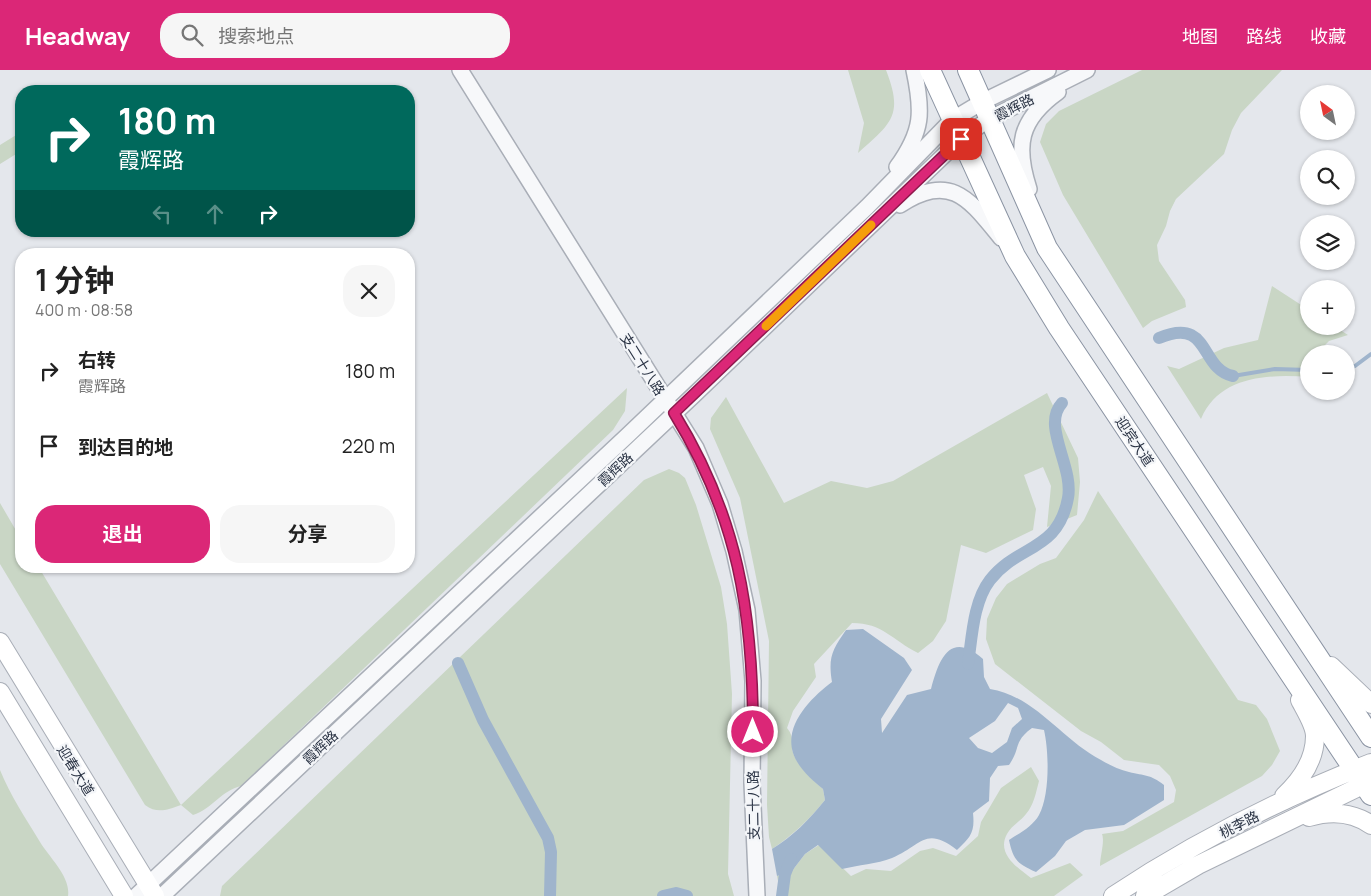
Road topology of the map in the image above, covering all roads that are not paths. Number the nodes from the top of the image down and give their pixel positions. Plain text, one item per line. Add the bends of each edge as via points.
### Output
1 (460, 70) edge
2 (914, 70) edge
3 (930, 70) edge
4 (968, 70) edge
5 (1048, 70) edge
6 (1088, 70) edge
7 (985, 110) junction
8 (952, 120) junction
9 (961, 139) junction
10 (867, 207) junction
11 (877, 220) junction
12 (1047, 248) junction
13 (1015, 256) junction
14 (665, 399) junction
15 (674, 413) junction
16 (1307, 640) junction
17 (0, 642) edge
18 (1279, 657) junction
19 (0, 692) edge
20 (1371, 704) edge
21 (1371, 737) edge
22 (1366, 779) edge
23 (88, 789) junction
24 (67, 802) junction
25 (1272, 807) junction
26 (1279, 825) junction
27 (1371, 825) edge
28 (146, 892) edge
29 (124, 896) edge
30 (162, 896) edge
31 (757, 896) edge
32 (1113, 896) edge
33 (1145, 896) edge

1 - 14 street, 支二十八路
2 - 10 street via 921,120 915,139
3 - 8 highway, 迎宾大道
4 - 7 highway
5 - 7 street, 霞辉路
6 - 7 street, 霞辉路
6 - 12 street via 1035,112 1020,146 1023,168
7 - 8 street, 霞辉路
7 - 9 street, 霞辉路
7 - 12 highway
8 - 9 highway, 迎宾大道
8 - 10 street, 霞辉路
9 - 11 street, 霞辉路
9 - 13 highway, 迎宾大道
10 - 14 street, 霞辉路
11 - 13 street via 926,192 947,190 966,197
11 - 15 street, 霞辉路
12 - 16 highway
13 - 18 highway, 迎宾大道 via 1059,328
14 - 15 street, 支二十八路
14 - 28 street, 霞辉路
15 - 30 street, 霞辉路
15 - 31 street, 支二十八路 via 696,448 720,504 747,610 753,681 752,783
16 - 20 main road
16 - 21 highway
17 - 23 main road, 迎春大道
18 - 22 highway, 迎宾大道
18 - 25 main road via 1315,734 1305,772
19 - 24 main road, 迎春大道
22 - 25 main road, 桃李路
22 - 26 main road, 桃李路
23 - 24 main road
23 - 28 main road, 迎春大道
24 - 29 main road, 迎春大道
25 - 32 main road, 桃李路 via 1221,832
26 - 27 main road via 1331,813 1347,814
26 - 33 main road, 桃李路 via 1198,865

